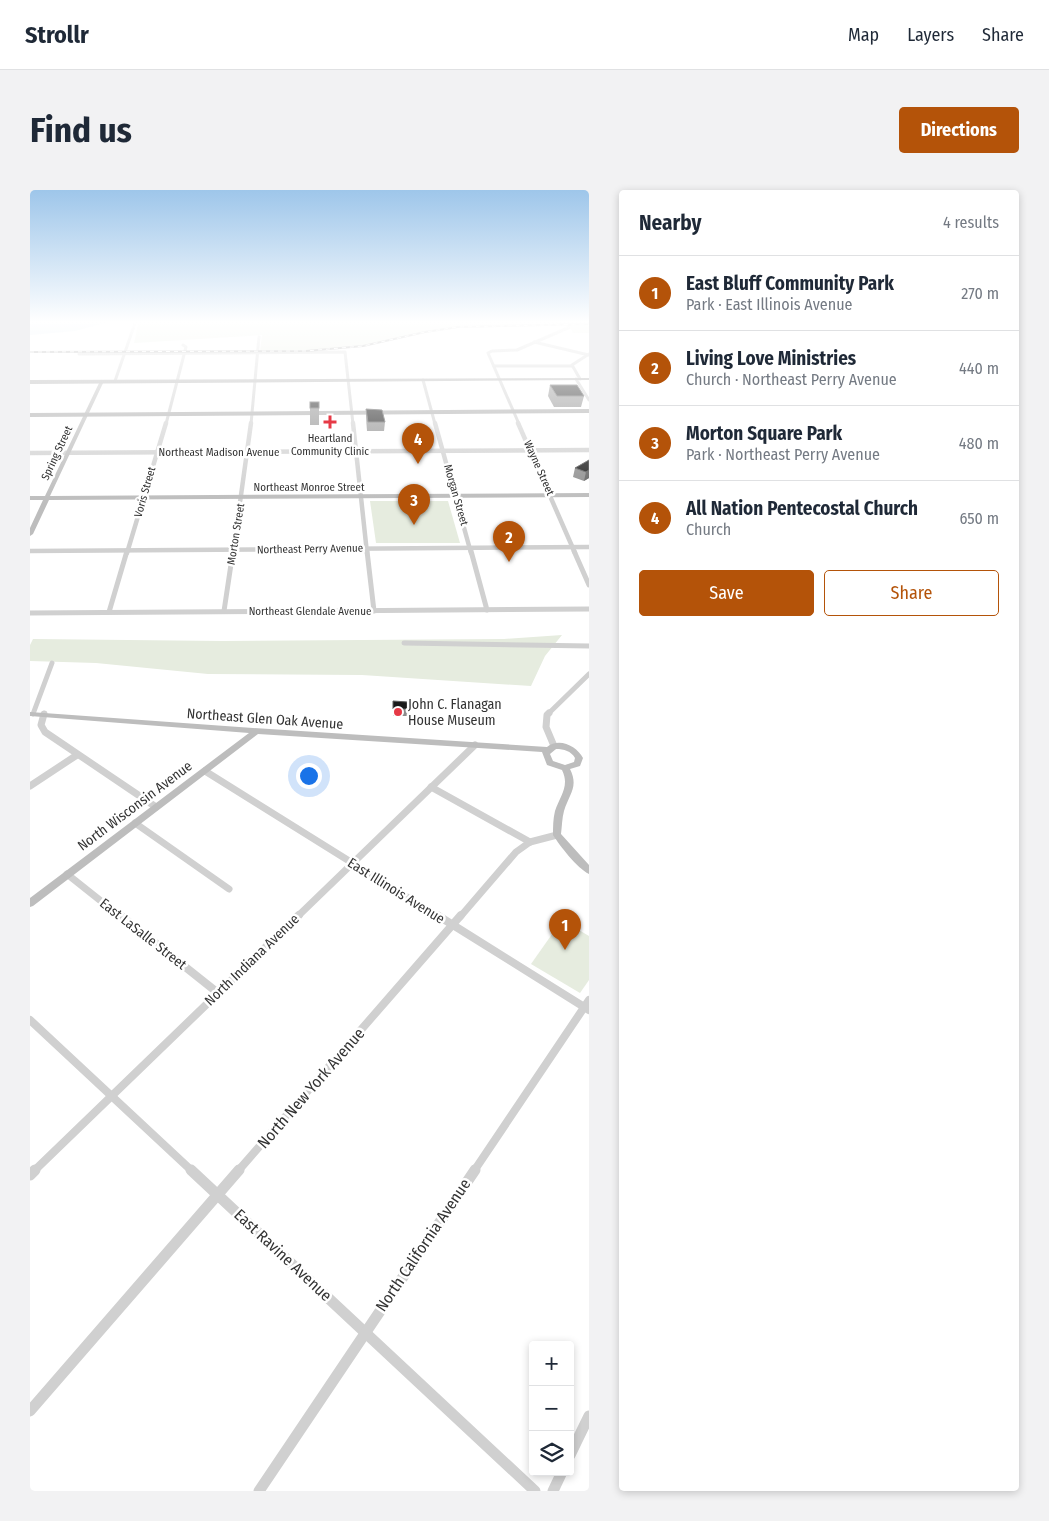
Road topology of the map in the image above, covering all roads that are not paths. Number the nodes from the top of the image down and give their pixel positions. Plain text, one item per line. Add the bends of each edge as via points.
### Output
1 (102, 381) edge
2 (178, 381) edge
3 (30, 382) edge
4 (51, 382) edge
5 (254, 382) edge
6 (347, 382) edge
7 (423, 382) edge
8 (501, 382) edge
9 (579, 382) edge
10 (589, 400) edge
11 (514, 412) junction
12 (589, 412) edge
13 (351, 413) junction
14 (432, 413) junction
15 (168, 414) junction
16 (251, 414) junction
17 (30, 415) edge
18 (86, 415) junction
19 (531, 450) junction
20 (589, 450) edge
21 (355, 451) junction
22 (444, 451) junction
23 (157, 452) junction
24 (248, 452) junction
25 (68, 453) junction
26 (30, 454) edge
27 (589, 495) edge
28 (551, 496) junction
29 (361, 497) junction
30 (457, 497) junction
31 (30, 498) edge
32 (47, 498) junction
33 (144, 498) junction
34 (241, 498) junction
35 (30, 534) edge
36 (572, 547) junction
37 (589, 547) edge
38 (366, 548) junction
39 (471, 548) junction
40 (30, 550) edge
41 (128, 550) junction
42 (233, 550) junction
43 (589, 585) edge
44 (589, 609) edge
45 (487, 610) junction
46 (224, 611) junction
47 (374, 611) junction
48 (109, 612) junction
49 (30, 613) edge
50 (404, 643) dead end
51 (589, 646) edge
52 (52, 662) dead end
53 (589, 674) edge
54 (32, 714) edge
55 (44, 714) junction
56 (220, 728) junction
57 (257, 731) junction
58 (475, 745) junction
59 (498, 747) junction
60 (550, 748) junction
61 (77, 755) junction
62 (578, 755) junction
63 (589, 755) edge
64 (223, 756) junction
65 (547, 759) junction
66 (565, 768) junction
67 (205, 770) junction
68 (30, 786) edge
69 (431, 787) junction
70 (156, 807) junction
71 (135, 823) junction
72 (556, 835) junction
73 (530, 842) junction
74 (352, 863) junction
75 (589, 870) edge
76 (68, 874) junction
77 (229, 889) dead end
78 (30, 903) edge
79 (451, 925) junction
80 (218, 993) junction
81 (587, 1006) edge
82 (30, 1020) edge
83 (112, 1096) junction
84 (30, 1175) edge
85 (218, 1195) junction
86 (365, 1332) junction
87 (30, 1411) edge
88 (589, 1416) edge
89 (574, 1447) edge
90 (560, 1476) edge
91 (259, 1491) edge
92 (536, 1491) edge
93 (553, 1491) edge

1 - 18 street, Spring Street
2 - 15 street, Voris Street
3 - 4 main road
5 - 16 street, Morton Street
6 - 13 street
7 - 14 street, Morgan Street
8 - 11 street, Wayne Street
9 - 10 street
11 - 12 main road
11 - 14 main road
11 - 19 street, Wayne Street
13 - 14 main road
13 - 16 main road
13 - 21 street
14 - 22 street, Morgan Street
15 - 16 main road
15 - 18 main road
15 - 23 street, Voris Street
16 - 24 street, Morton Street
17 - 18 main road
18 - 25 street, Spring Street
19 - 20 street, Northeast Madison Avenue
19 - 22 street, Northeast Madison Avenue
19 - 28 street, Wayne Street
21 - 22 street, Northeast Madison Avenue
21 - 24 street, Northeast Madison Avenue
21 - 29 street
22 - 30 street, Morgan Street
23 - 24 street, Northeast Madison Avenue
23 - 25 street, Northeast Madison Avenue
23 - 33 street, Voris Street
24 - 34 street, Morton Street
25 - 26 street, Northeast Madison Avenue
25 - 32 street, Spring Street
27 - 28 street, Northeast Monroe Street
28 - 30 street, Northeast Monroe Street
28 - 36 street, Wayne Street
29 - 30 street, Northeast Monroe Street
29 - 34 street, Northeast Monroe Street
29 - 38 street
30 - 39 street, Morgan Street
31 - 32 street, Northeast Monroe Street
32 - 33 street, Northeast Monroe Street
32 - 35 street, Spring Street
33 - 34 street, Northeast Monroe Street
33 - 41 street, Voris Street
34 - 42 street, Morton Street
36 - 37 street, Northeast Perry Avenue
36 - 39 street, Northeast Perry Avenue
36 - 43 street, Wayne Street
38 - 39 street, Northeast Perry Avenue
38 - 42 street, Northeast Perry Avenue
38 - 47 street
39 - 45 street, Morgan Street
40 - 41 street, Northeast Perry Avenue
41 - 42 street, Northeast Perry Avenue
41 - 48 street, Voris Street
42 - 46 street, Morton Street
44 - 45 street, Northeast Glendale Avenue
45 - 47 street, Northeast Glendale Avenue
46 - 47 street, Northeast Glendale Avenue
46 - 48 street, Northeast Glendale Avenue
48 - 49 street, Northeast Glendale Avenue
50 - 51 street
52 - 54 street
53 - 60 street via 547,716
54 - 55 street, Northeast Glen Oak Avenue
55 - 56 street, Northeast Glen Oak Avenue
55 - 61 street via 41,725 45,732
56 - 57 street, Northeast Glen Oak Avenue
56 - 64 street via 233,731 239,737
57 - 58 street, Northeast Glen Oak Avenue
57 - 64 street, North Wisconsin Avenue
58 - 59 street, Northeast Glen Oak Avenue
58 - 69 street, North Indiana Avenue
59 - 60 street, Northeast Glen Oak Avenue
59 - 65 street, Northeast Glen Oak Avenue
60 - 62 street via 568,747
60 - 65 street via 546,753
61 - 68 street
61 - 70 street
62 - 63 street
62 - 66 street via 577,764
64 - 67 street, North Wisconsin Avenue
65 - 66 street
66 - 72 street via 571,777 570,788 560,811
67 - 70 street, North Wisconsin Avenue
67 - 74 street, East Illinois Avenue
69 - 73 street
69 - 74 street, North Indiana Avenue
70 - 71 street, North Wisconsin Avenue
71 - 76 street, North Wisconsin Avenue
71 - 77 street
72 - 73 street, North New York Avenue
72 - 75 street
73 - 79 street, North New York Avenue via 516,852
74 - 79 street, East Illinois Avenue
74 - 80 street, North Indiana Avenue
76 - 78 street, North Wisconsin Avenue
76 - 80 street, East LaSalle Street
79 - 81 street, East Illinois Avenue
79 - 85 street, North New York Avenue
80 - 83 street, North Indiana Avenue
81 - 86 street, North California Avenue
82 - 83 street, East Ravine Avenue
83 - 84 street, North Indiana Avenue
83 - 85 street, East Ravine Avenue
85 - 86 street, East Ravine Avenue
85 - 87 street, North New York Avenue
86 - 91 street, North California Avenue
86 - 92 street, East Ravine Avenue
88 - 89 street
90 - 93 street

